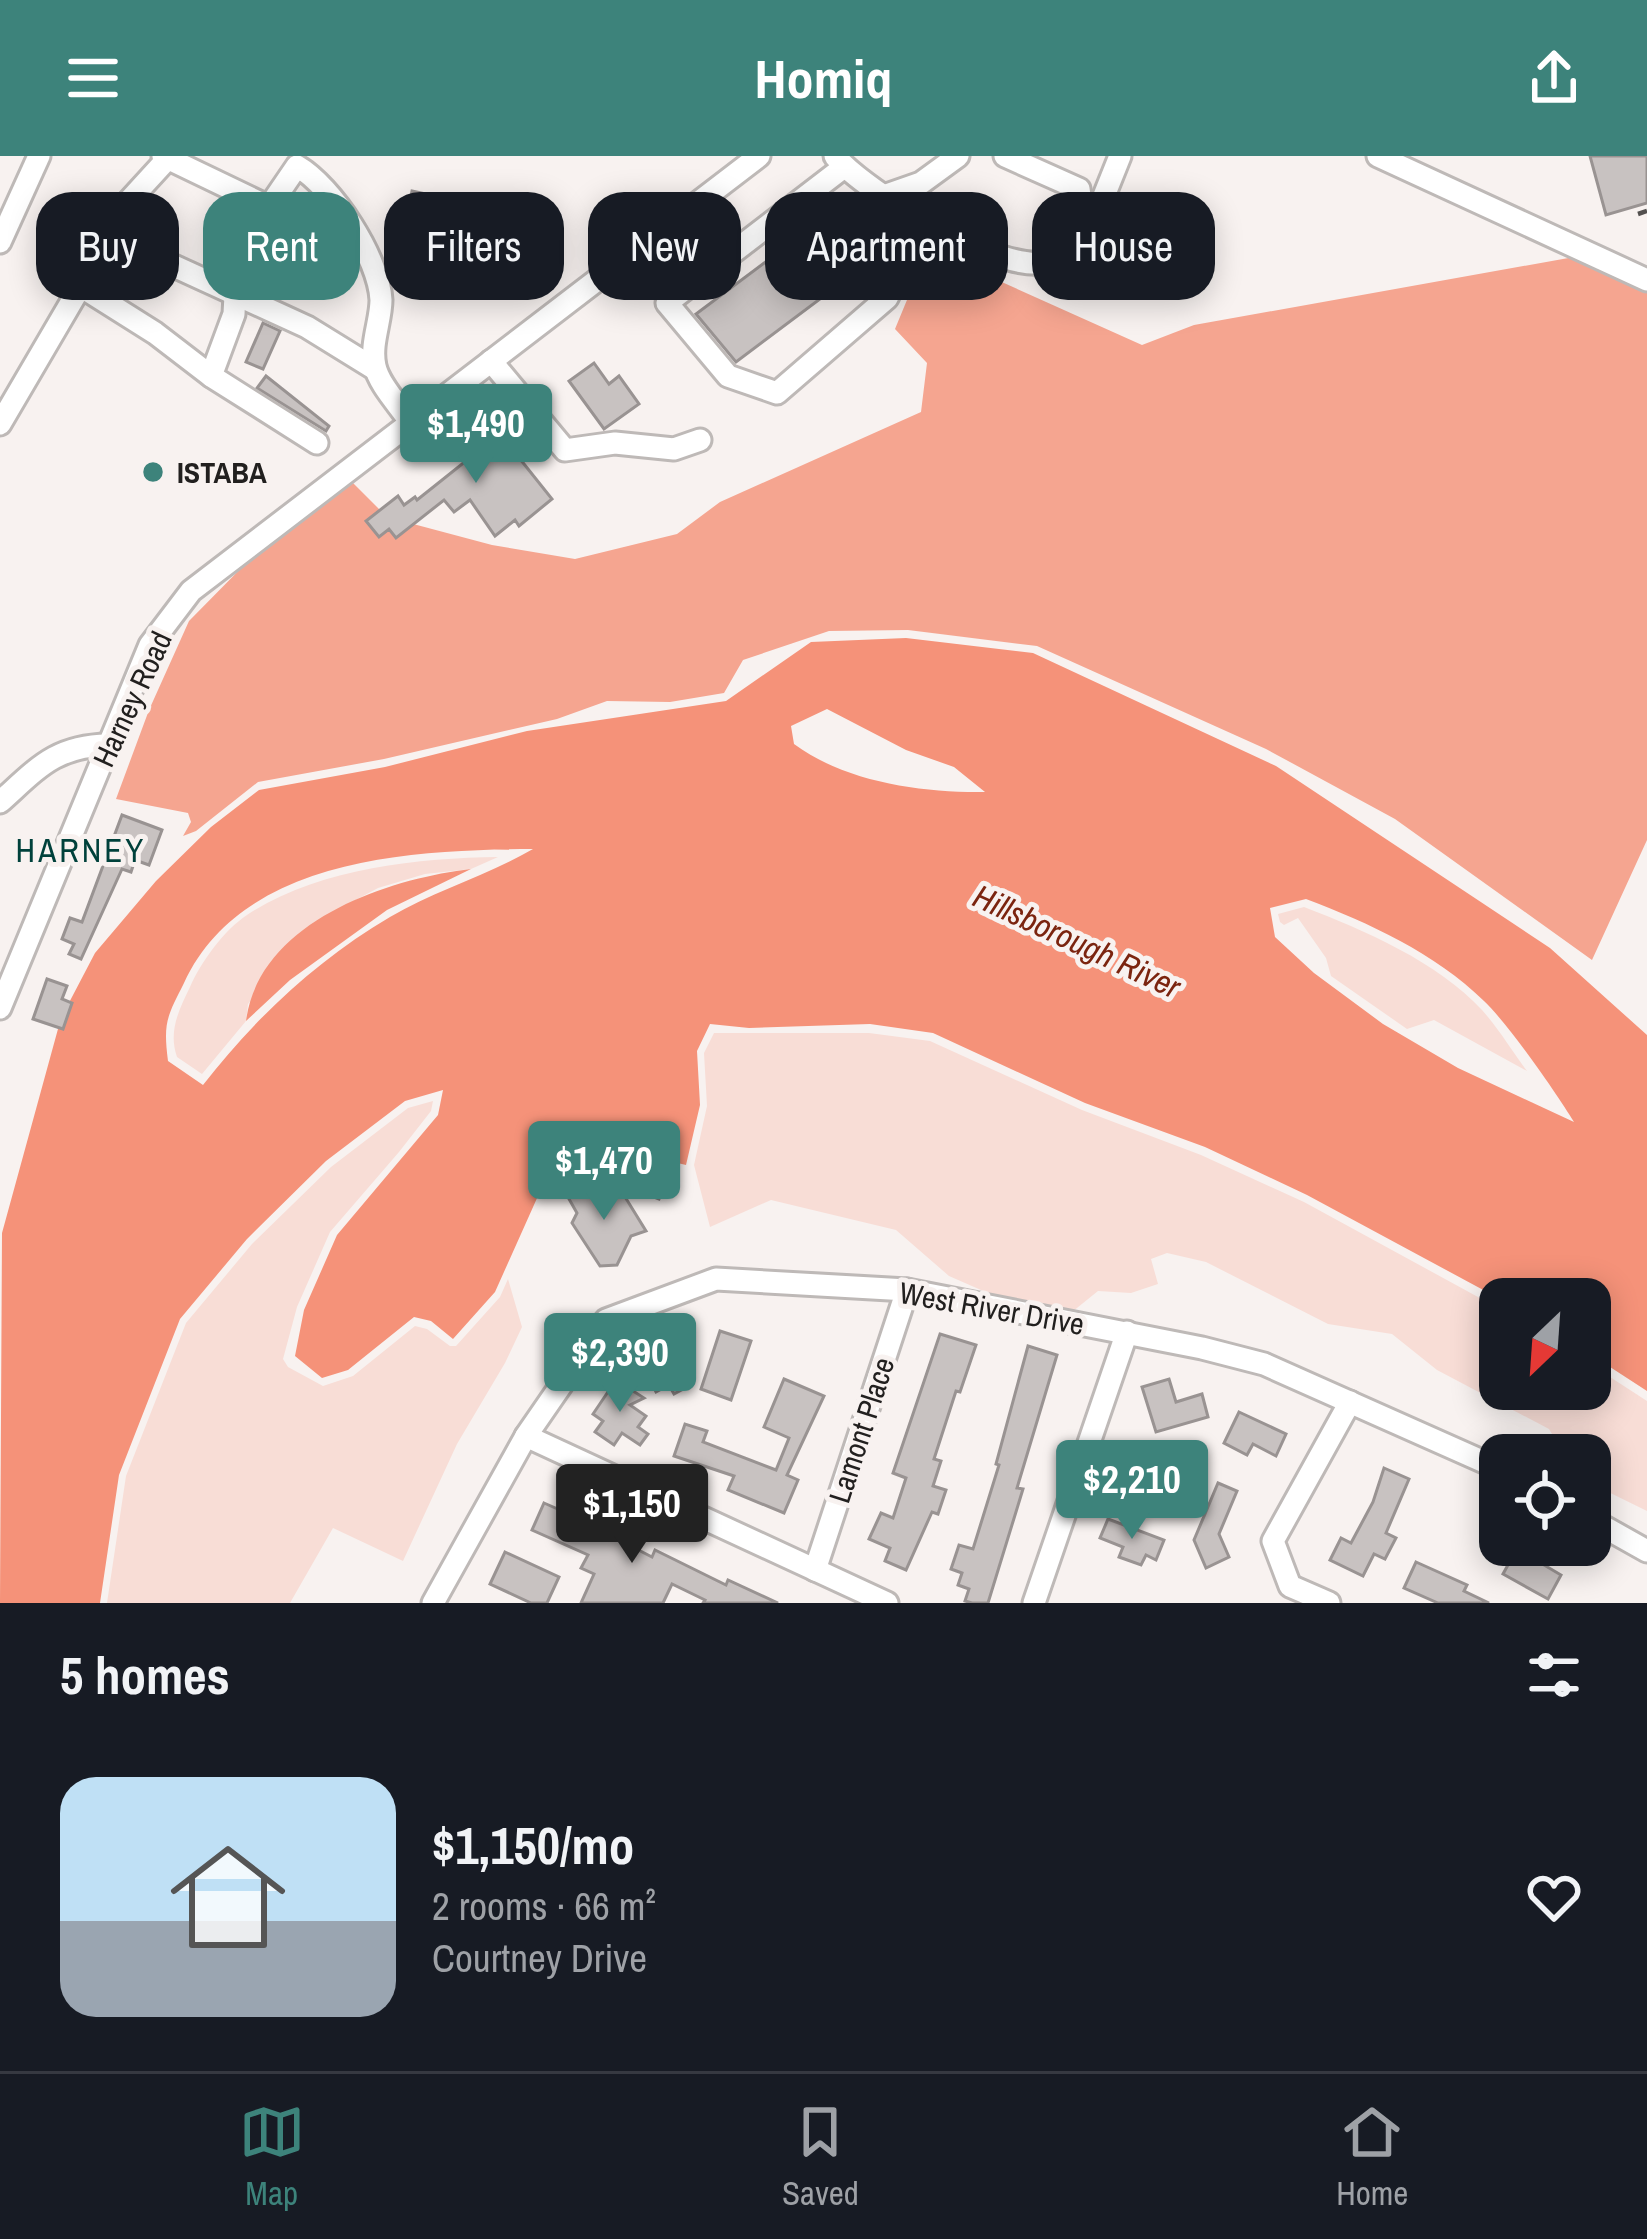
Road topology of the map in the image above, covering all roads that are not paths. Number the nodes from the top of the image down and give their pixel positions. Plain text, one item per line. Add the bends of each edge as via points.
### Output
1 (39, 156) edge
2 (759, 156) edge
3 (958, 156) edge
4 (1004, 156) edge
5 (1120, 156) edge
6 (1378, 156) edge
7 (167, 157) edge
8 (299, 161) edge
9 (840, 162) edge
10 (137, 192) edge
11 (238, 192) edge
12 (279, 192) edge
13 (803, 192) edge
14 (875, 192) edge
15 (895, 192) edge
16 (1079, 192) edge
17 (1106, 192) edge
18 (765, 223) edge
19 (0, 242) edge
20 (1647, 280) edge
21 (73, 300) edge
22 (103, 300) edge
23 (235, 300) edge
24 (248, 300) edge
25 (885, 300) edge
26 (491, 361) junction
27 (375, 369) junction
28 (211, 376) junction
29 (410, 422) junction
30 (0, 424) edge
31 (700, 440) dead end
32 (317, 443) dead end
33 (108, 745) junction
34 (0, 802) edge
35 (0, 1008) edge
36 (907, 1290) junction
37 (1127, 1332) junction
38 (1350, 1402) junction
39 (526, 1436) junction
40 (1479, 1460) edge
41 (1611, 1531) edge
42 (1647, 1552) edge
43 (815, 1570) junction
44 (433, 1603) edge
45 (887, 1603) edge
46 (1034, 1603) edge
47 (1329, 1603) edge

1 - 19 street
2 - 26 street, Harney Road
3 - 15 street
4 - 16 street
5 - 17 street
6 - 20 street
7 - 10 street
7 - 11 street
8 - 12 street
8 - 27 street via 363,245 381,297
9 - 13 street
9 - 14 street
18 - 25 street via 667,302 728,376 776,393
21 - 30 street
22 - 28 street
23 - 28 street
24 - 27 street
26 - 29 street, Harney Road
26 - 31 street via 565,450 615,443 674,448
27 - 29 street
28 - 32 street
29 - 33 street, Harney Road via 191,591 150,645
33 - 34 street via 73,746
33 - 35 street, Harney Road
36 - 37 street, West River Drive
36 - 39 street, West River Drive via 716,1279 606,1320
36 - 43 street, Lamont Place
37 - 38 street, West River Drive via 1264,1364
37 - 46 street
38 - 40 street, West River Drive
38 - 47 street via 1273,1541 1289,1586
39 - 43 street
39 - 44 street, West River Drive
41 - 42 street
43 - 45 street

